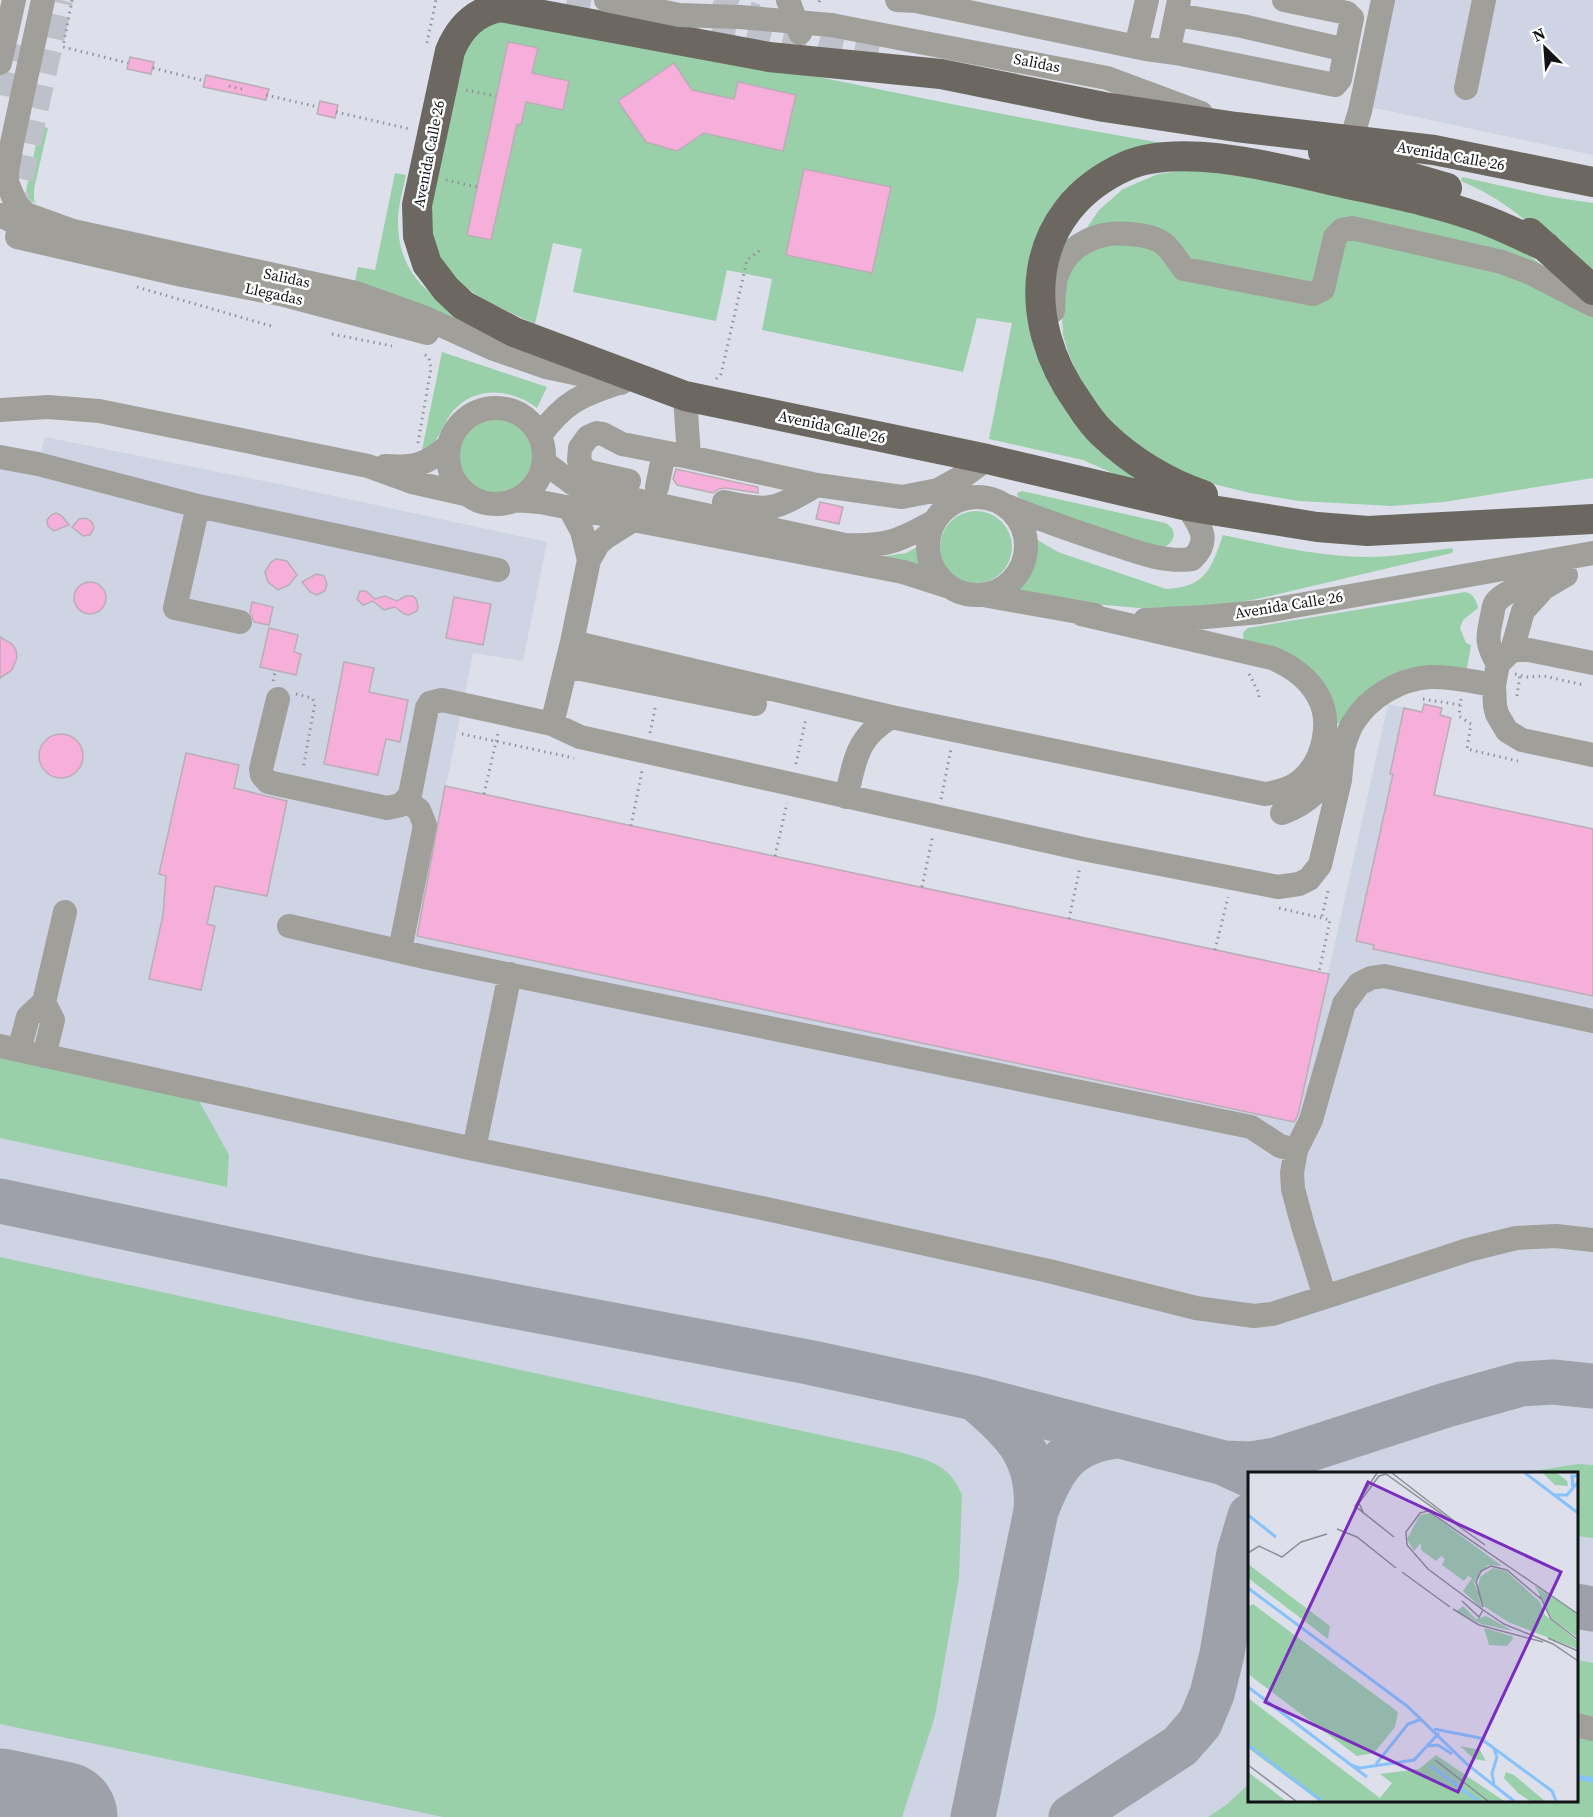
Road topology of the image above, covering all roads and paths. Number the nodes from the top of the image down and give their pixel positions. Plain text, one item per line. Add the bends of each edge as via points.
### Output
1 (14, 0) edge
2 (43, 0) edge
3 (72, 0) edge
4 (606, 0) tunnel mouth
5 (748, 0) tunnel mouth
6 (788, 0) edge
7 (897, 0) edge
8 (916, 0) edge
9 (1147, 0) edge
10 (1284, 0) edge
11 (1383, 0) edge
12 (1484, 0) edge
13 (1177, 8) edge
14 (831, 25) junction
15 (800, 33) dead end
16 (1136, 47) junction
17 (1347, 50) junction
18 (1176, 53) junction
19 (0, 63) tunnel mouth
20 (129, 63) dead end
21 (153, 68) dead end
22 (205, 81) dead end
23 (229, 86) dead end
24 (1466, 88) dead end
25 (242, 89) dead end
26 (465, 89) dead end
27 (266, 95) dead end
28 (496, 96) dead end
29 (318, 107) dead end
30 (336, 112) dead end
31 (1236, 127) junction
32 (410, 129) dead end
33 (1351, 141) junction
34 (444, 179) dead end
35 (1593, 182) edge
36 (478, 186) dead end
37 (0, 215) edge
38 (73, 231) junction
39 (17, 237) dead end
40 (1546, 247) junction
41 (763, 248) dead end
42 (134, 286) dead end
43 (1593, 290) edge
44 (1593, 305) edge
45 (271, 326) dead end
46 (332, 334) dead end
47 (397, 347) dead end
48 (494, 349) junction
49 (420, 351) dead end
50 (1056, 366) junction
51 (713, 379) dead end
52 (620, 383) junction
53 (685, 396) junction
54 (0, 410) edge
55 (540, 435) junction
56 (448, 446) junction
57 (417, 447) dead end
58 (664, 453) junction
59 (689, 456) junction
60 (0, 457) edge
61 (987, 459) junction
62 (544, 462) junction
63 (368, 466) junction
64 (817, 485) junction
65 (657, 487) junction
66 (465, 494) junction
67 (515, 500) junction
68 (1593, 504) edge
69 (198, 506) junction
70 (1007, 506) junction
71 (1187, 506) junction
72 (569, 507) junction
73 (1593, 519) edge
74 (633, 520) junction
75 (1274, 521) junction
76 (933, 522) junction
77 (1422, 528) junction
78 (1593, 553) edge
79 (588, 563) junction
80 (1593, 566) edge
81 (498, 570) dead end
82 (1539, 585) junction
83 (950, 587) junction
84 (983, 595) junction
85 (1081, 614) junction
86 (240, 622) dead end
87 (572, 642) junction
88 (1506, 664) junction
89 (566, 666) junction
90 (1245, 670) dead end
91 (275, 672) dead end
92 (1588, 674) edge
93 (1520, 675) junction
94 (1463, 681) junction
95 (282, 693) junction
96 (1517, 696) dead end
97 (1259, 700) dead end
98 (1435, 701) dead end
99 (755, 704) dead end
100 (845, 705) junction
101 (1433, 706) dead end
102 (502, 713) junction
103 (891, 717) junction
104 (552, 724) junction
105 (860, 744) junction
106 (1343, 749) junction
107 (1467, 749) dead end
108 (1593, 755) edge
109 (1201, 782) junction
110 (300, 789) junction
111 (483, 794) dead end
112 (846, 797) junction
113 (406, 801) junction
114 (1282, 813) junction
115 (1329, 826) junction
116 (1083, 849) junction
117 (1228, 897) dead end
118 (65, 912) dead end
119 (1069, 918) dead end
120 (289, 926) dead end
121 (400, 950) junction
122 (1215, 950) dead end
123 (510, 974) junction
124 (44, 1002) junction
125 (1593, 1021) edge
126 (10, 1048) edge
127 (44, 1056) junction
128 (474, 1149) junction
129 (1296, 1149) junction
130 (1593, 1239) edge
131 (1325, 1297) junction
132 (1578, 1725) edge
133 (1593, 1729) edge

1 - 19 street
2 - 38 street, Salidas, bridge via 7,182 16,204 26,214
3 - 20 path via 63,47
4 - 14 street, Salidas, bridge via 679,15
5 - 14 street, Salidas, bridge
6 - 15 street
7 - 8 street
8 - 16 street
9 - 16 street
10 - 17 street via 1350,15
11 - 33 street
12 - 24 street
13 - 17 street
13 - 18 street via 1170,44
14 - 31 street, Salidas via 1107,78
16 - 18 street
17 - 18 street via 1340,79 1331,85
21 - 22 path
23 - 25 path
26 - 28 path
27 - 29 path
30 - 32 path
31 - 33 main road, Avenida Calle 26
31 - 40 main road, Avenida Calle 26 via 1466,194 1508,216
31 - 53 main road, Avenida Calle 26 via 1104,107 941,74 759,55 508,7 482,13 464,26 453,44 428,153 416,224 427,264 463,305 488,319
33 - 35 main road, Avenida Calle 26 via 1434,150
34 - 36 path
37 - 38 street, Salidas, bridge via 22,224
38 - 48 street, Salidas via 356,293
39 - 48 street, Llegadas via 182,276 280,294
40 - 43 main road, Avenida Calle 26
40 - 50 main road via 1471,215 1354,185 1218,158 1154,159 1127,166 1100,181 1077,200 1046,248 1039,292 1041,315
41 - 51 path via 747,260 721,374
42 - 45 path
44 - 50 street via 1502,262 1352,228 1335,237 1323,289 1313,294 1190,271 1162,242 1108,233 1080,245 1059,270 1054,299
46 - 47 path
48 - 52 street via 546,367
49 - 57 path via 429,358 431,368
50 - 75 main road via 1102,434 1129,455 1175,484
52 - 53 street
52 - 55 street via 569,403
53 - 59 street
53 - 61 main road, Avenida Calle 26
54 - 63 street via 48,407 99,411
55 - 56 street via 520,414 490,408 463,420
55 - 62 street
56 - 63 street via 434,458 411,467
56 - 66 street via 450,472
58 - 59 street
58 - 65 street
58 - 65 street via 592,434 579,454 581,466 590,473
59 - 64 street
60 - 69 street
61 - 64 street via 938,490 902,497
61 - 71 main road, Avenida Calle 26
62 - 67 street via 539,478
62 - 76 street via 572,483 590,490 845,545 882,545
63 - 66 street via 412,482
64 - 65 street via 774,508 758,509
66 - 67 street via 489,504
67 - 72 street
68 - 77 main road, Avenida Calle 26
69 - 81 street
69 - 86 street via 175,608
70 - 71 street via 1127,549 1182,560 1192,559 1202,546 1203,537
70 - 76 street via 992,498 975,496 951,504
70 - 84 street via 1025,534 1022,566 999,590
71 - 75 main road, Avenida Calle 26
72 - 74 street
72 - 79 street via 582,531
73 - 77 main road, Avenida Calle 26
74 - 79 street via 598,544
74 - 83 street via 903,572
75 - 77 main road, Avenida Calle 26 via 1347,531
76 - 83 street via 928,536 931,565
78 - 85 street, Avenida Calle 26 via 1260,612 1152,620
79 - 87 street
80 - 82 street
82 - 88 street via 1536,608
82 - 88 street via 1507,604 1498,649
83 - 84 street via 966,594
84 - 85 street, Avenida Calle 26
85 - 109 street via 1272,658 1310,683 1326,716 1317,758 1305,776 1290,787 1265,794
87 - 89 street
87 - 100 street
88 - 92 street
88 - 93 path
88 - 94 street
88 - 108 street via 1495,706 1501,724 1522,740
89 - 99 street
89 - 104 street
90 - 97 path via 1255,684
91 - 95 path
92 - 93 path
93 - 96 path
94 - 106 street via 1428,677 1380,694 1352,724
94 - 107 path via 1459,713 1471,724
95 - 110 path via 312,698 315,703
95 - 110 street via 262,775 268,782
98 - 101 path
100 - 103 street
100 - 105 street
102 - 104 street
102 - 111 path
102 - 113 street via 442,700 430,703 413,788
103 - 105 street
103 - 109 street
104 - 112 street via 580,737
105 - 112 street
106 - 114 street via 1318,791 1301,805
106 - 115 street
109 - 114 street via 1211,797
110 - 113 street via 387,808
112 - 116 street
113 - 121 street via 419,810 425,825
114 - 115 street
115 - 116 street via 1315,873 1289,887
116 - 119 path
117 - 122 path
118 - 124 street
120 - 121 street
121 - 123 street
123 - 128 street
123 - 129 street via 1251,1127 1280,1146
124 - 126 street via 28,1017
124 - 127 street via 53,1020
125 - 129 street via 1384,976 1371,978 1359,984 1344,1004 1311,1120
126 - 127 street
127 - 128 street
128 - 131 street via 1038,1268 1196,1308 1254,1317
129 - 131 street via 1293,1189
130 - 131 street via 1516,1238
132 - 133 street

